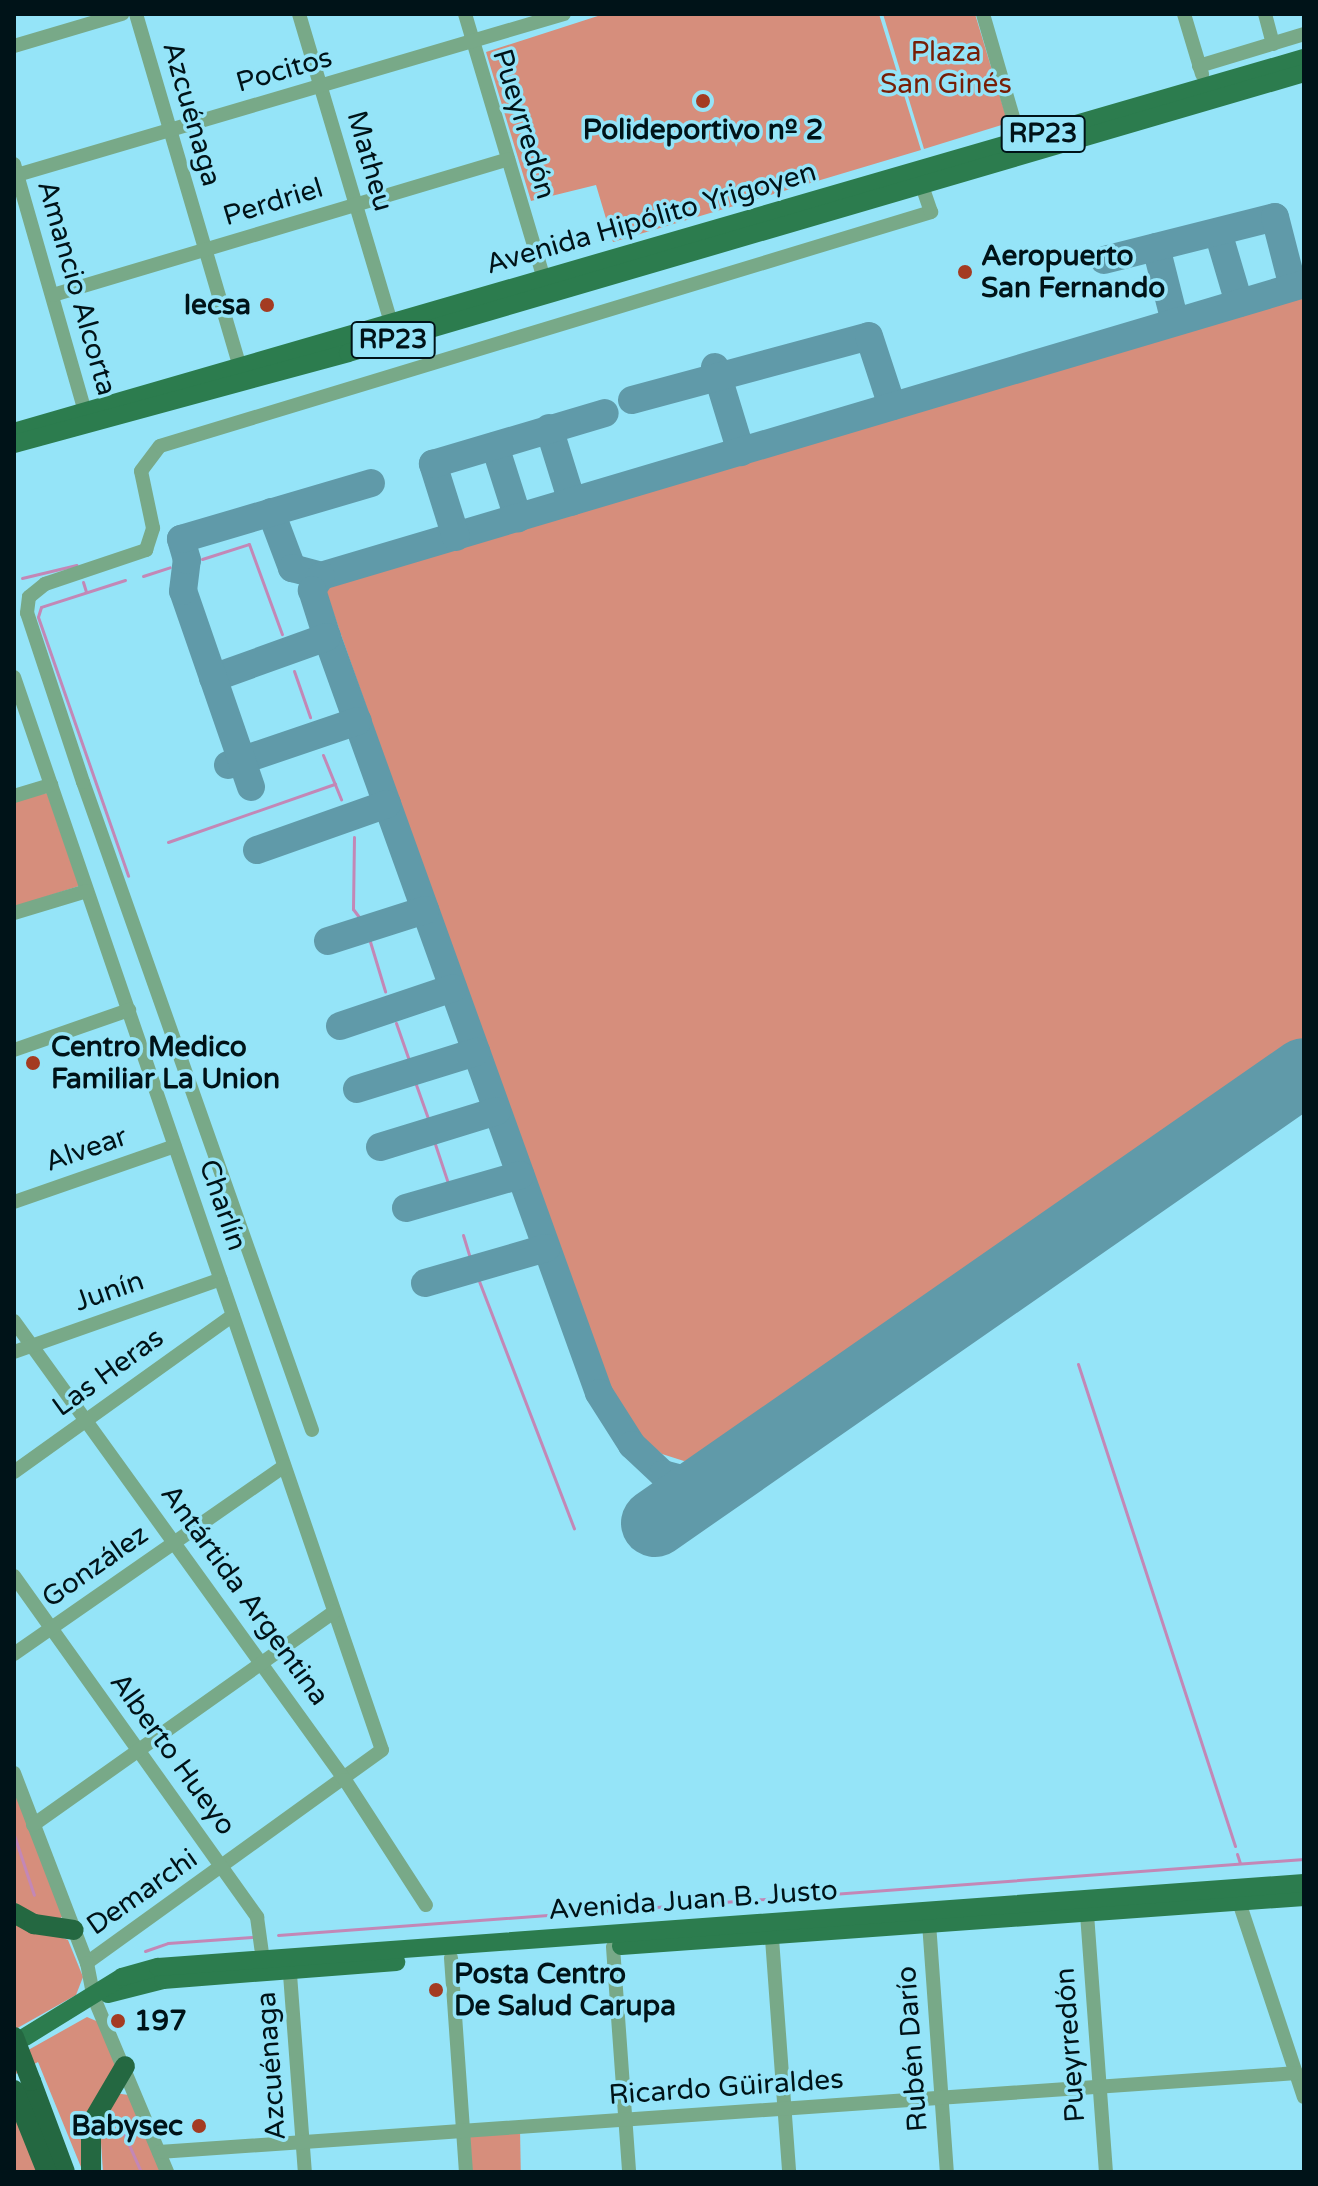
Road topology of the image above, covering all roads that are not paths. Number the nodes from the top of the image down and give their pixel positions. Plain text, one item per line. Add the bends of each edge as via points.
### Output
1 (122, 14) edge
2 (136, 14) edge
3 (299, 14) edge
4 (465, 14) edge
5 (1000, 14) edge
6 (1184, 14) edge
7 (1265, 14) edge
8 (554, 15) edge
9 (984, 16) edge
10 (1304, 34) edge
11 (473, 41) junction
12 (1273, 44) junction
13 (14, 46) edge
14 (1304, 58) edge
15 (1199, 66) junction
16 (1304, 73) edge
17 (320, 86) junction
18 (1208, 95) junction
19 (170, 130) junction
20 (1020, 141) junction
21 (508, 159) junction
22 (16, 169) edge
23 (922, 186) junction
24 (355, 205) junction
25 (205, 250) junction
26 (546, 286) junction
27 (53, 295) junction
28 (391, 323) junction
29 (345, 345) junction
30 (240, 368) junction
31 (88, 419) junction
32 (14, 432) edge
33 (14, 444) edge
34 (14, 677) edge
35 (51, 785) junction
36 (14, 796) edge
37 (87, 891) junction
38 (14, 913) edge
39 (129, 1010) junction
40 (14, 1050) edge
41 (175, 1146) junction
42 (14, 1202) edge
43 (221, 1279) junction
44 (233, 1315) junction
45 (14, 1321) edge
46 (32, 1345) junction
47 (14, 1352) edge
48 (87, 1420) junction
49 (312, 1430) dead end
50 (284, 1466) junction
51 (14, 1472) edge
52 (175, 1542) junction
53 (14, 1576) edge
54 (334, 1612) junction
55 (51, 1628) junction
56 (14, 1654) edge
57 (262, 1664) junction
58 (382, 1750) joint
59 (139, 1751) junction
60 (14, 1773) edge
61 (345, 1780) junction
62 (33, 1825) junction
63 (223, 1868) junction
64 (1304, 1883) edge
65 (1237, 1895) junction
66 (1304, 1897) edge
67 (426, 1905) dead end
68 (14, 1913) edge
69 (1087, 1914) junction
70 (929, 1923) junction
71 (771, 1929) junction
72 (74, 1930) junction
73 (613, 1947) junction
74 (451, 1958) junction
75 (87, 1963) junction
76 (289, 1964) junction
77 (264, 1966) junction
78 (94, 1998) junction
79 (19, 2037) edge
80 (125, 2066) junction
81 (23, 2086) edge
82 (1301, 2086) edge
83 (1100, 2087) junction
84 (942, 2098) junction
85 (784, 2108) junction
86 (626, 2119) junction
87 (463, 2131) junction
88 (302, 2143) junction
89 (159, 2152) junction
90 (47, 2172) edge
91 (65, 2172) edge
92 (91, 2172) edge
93 (167, 2172) edge
94 (305, 2172) edge
95 (466, 2172) edge
96 (629, 2172) edge
97 (789, 2172) edge
98 (947, 2172) edge
99 (1106, 2172) edge

1 - 13 street
2 - 19 street, Azcuénaga
3 - 17 street, Matheu
4 - 11 street, Pueyrredón
5 - 9 street
6 - 15 street
7 - 12 street
8 - 11 street, Pocitos
9 - 20 street
10 - 12 street
11 - 17 street, Pocitos
11 - 21 street, Pueyrredón
12 - 15 street
14 - 18 main road, Avenida Hipólito Yrigoyen / RP23
15 - 18 street
16 - 18 main road, Avenida Hipólito Yrigoyen / RP23
17 - 19 street, Pocitos
17 - 24 street, Matheu
18 - 20 main road, Avenida Hipólito Yrigoyen / RP23
18 - 23 main road, Avenida Hipólito Yrigoyen / RP23
19 - 22 street, Pocitos
19 - 25 street, Azcuénaga
20 - 26 main road, Avenida Hipólito Yrigoyen / RP23
21 - 24 street, Perdriel
21 - 26 street, Pueyrredón
22 - 27 street, Amancio Alcorta
23 - 26 main road, Avenida Hipólito Yrigoyen / RP23
23 - 49 street via 931,212 160,446 141,471 153,528 146,550 45,584 29,597 27,613 83,782
24 - 25 street, Perdriel
24 - 28 street, Matheu
25 - 27 street, Perdriel
25 - 30 street, Azcuénaga
26 - 28 main road, Avenida Hipólito Yrigoyen / RP23
26 - 29 main road, Avenida Hipólito Yrigoyen / RP23
27 - 31 street, Amancio Alcorta
28 - 29 main road, Avenida Hipólito Yrigoyen / RP23
29 - 30 main road, Avenida Hipólito Yrigoyen / RP23
29 - 31 main road, Avenida Hipólito Yrigoyen / RP23
30 - 31 main road, Avenida Hipólito Yrigoyen / RP23
31 - 32 main road, Avenida Hipólito Yrigoyen / RP23
31 - 33 main road, Avenida Hipólito Yrigoyen / RP23
34 - 35 street, Charlín
35 - 36 street
35 - 37 street, Charlín
37 - 38 street
37 - 39 street, Charlín
39 - 40 street
39 - 41 street, Charlín
41 - 42 street, Alvear
41 - 43 street, Charlín
43 - 44 street, Charlín
43 - 46 street, Junín
44 - 48 street, Las Heras
44 - 50 street, Charlín
45 - 46 street, Antártida Argentina
46 - 47 street, Junín
46 - 48 street, Antártida Argentina
48 - 51 street, Las Heras
48 - 52 street, Antártida Argentina
50 - 52 street, González
50 - 54 street, Charlín
52 - 55 street, González
52 - 57 street, Antártida Argentina
53 - 55 street, Alberto Hueyo
54 - 57 street
54 - 58 street, Charlín
55 - 56 street, González
55 - 59 street, Alberto Hueyo
57 - 59 street
57 - 61 street, Antártida Argentina
58 - 61 street, Demarchi
59 - 62 street
59 - 63 street, Alberto Hueyo
60 - 62 street
61 - 63 street, Demarchi
61 - 67 street, Antártida Argentina
62 - 72 street
63 - 75 street, Demarchi
63 - 77 street, Alberto Hueyo via 262,1926
64 - 65 main road, Avenida Juan B. Justo
65 - 66 main road, Avenida Juan B. Justo
65 - 69 main road, Avenida Juan B. Justo
65 - 71 main road, Avenida Juan B. Justo
65 - 82 street
68 - 72 highway via 34,1924
69 - 70 main road, Avenida Juan B. Justo
69 - 83 street, Pueyrredón
70 - 71 main road, Avenida Juan B. Justo
70 - 84 street, Rubén Darío
71 - 73 main road, Avenida Juan B. Justo
71 - 76 main road, Avenida Juan B. Justo
71 - 85 street
72 - 75 street
73 - 74 main road, Avenida Juan B. Justo
73 - 86 street
74 - 76 main road, Avenida Juan B. Justo
74 - 87 street
75 - 78 street
76 - 77 main road, Avenida Juan B. Justo
76 - 88 street, Azcuénaga
77 - 78 main road, Avenida Juan B. Justo via 136,1972
78 - 79 main road, Avenida Juan B. Justo
78 - 80 street
79 - 81 highway, bridge
80 - 89 street
80 - 92 highway via 91,2124
81 - 90 highway
81 - 91 highway
82 - 83 street, Ricardo Güiraldes
83 - 84 street, Ricardo Güiraldes
83 - 99 street, Pueyrredón
84 - 85 street, Ricardo Güiraldes
84 - 98 street, Rubén Darío
85 - 86 street, Ricardo Güiraldes
85 - 97 street
86 - 87 street, Ricardo Güiraldes
86 - 96 street
87 - 88 street, Ricardo Güiraldes
87 - 95 street
88 - 89 street, Ricardo Güiraldes
88 - 94 street, Azcuénaga
89 - 93 street

